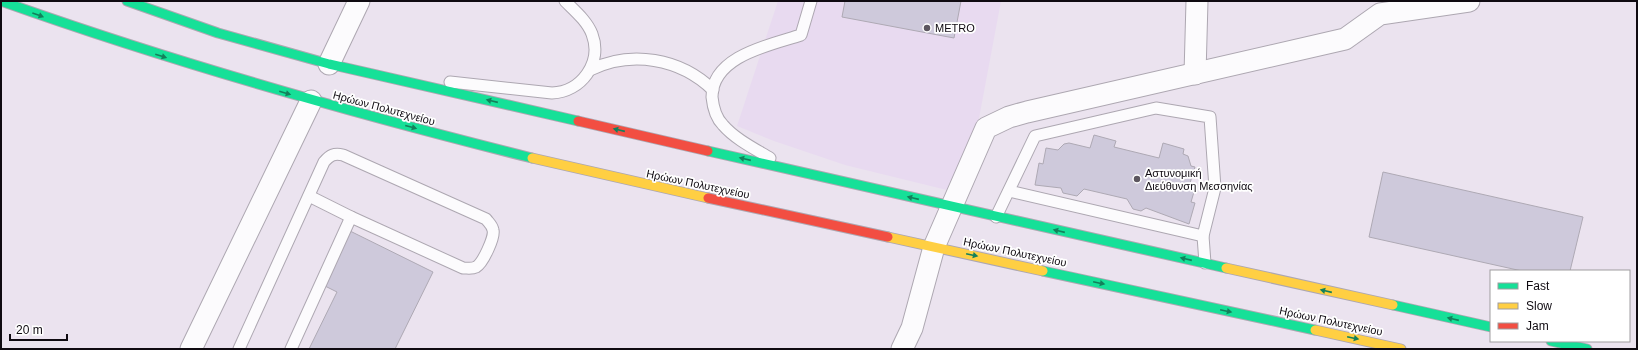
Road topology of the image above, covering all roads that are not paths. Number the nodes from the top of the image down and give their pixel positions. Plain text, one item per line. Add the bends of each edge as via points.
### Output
1 (1, 1) edge
2 (127, 1) edge
3 (359, 1) edge
4 (565, 1) edge
5 (810, 1) edge
6 (1197, 1) edge
7 (1469, 1) edge
8 (329, 64) junction
9 (590, 70) junction
10 (370, 73) junction
11 (1195, 74) junction
12 (713, 90) junction
13 (311, 101) junction
14 (786, 168) junction
15 (1009, 191) junction
16 (309, 196) junction
17 (951, 206) junction
18 (996, 216) junction
19 (351, 217) junction
20 (1203, 236) junction
21 (934, 247) junction
22 (1205, 264) junction
23 (1490, 328) edge
24 (1556, 342) edge
25 (1382, 347) edge
26 (191, 349) edge
27 (239, 349) edge
28 (291, 349) edge
29 (902, 349) edge
30 (1401, 349) edge
31 (1587, 349) edge

1 -> 13 main road, Ηρώων Πολυτεχνείου via 147,52
2 - 8 main road via 211,30
3 - 8 street
4 - 9 lane via 586,23 592,34 595,52
5 - 12 lane via 801,35 763,47 735,60 720,73
6 - 11 street
7 - 11 street via 1380,14 1345,39
8 - 10 main road
9 - 10 lane via 577,85 552,93
9 - 12 lane via 625,59 658,61 688,71
14 -> 10 main road
11 - 17 street via 1027,112 986,128
12 - 14 lane via 714,108 722,125 730,133
13 -> 21 main road, Ηρώων Πολυτεχνείου via 594,173
13 - 26 street
17 -> 14 main road
15 - 18 lane
15 - 20 lane
15 - 20 lane via 1035,136 1156,108 1210,117 1215,188
16 - 19 lane
16 - 19 lane via 324,162 329,156 343,155 486,220 494,231 482,260 478,266 471,269 463,268
16 - 27 lane
17 - 18 main road
17 - 21 street
22 -> 18 main road
19 - 28 lane
20 - 22 lane
21 -> 25 main road, Ηρώων Πολυτεχνείου
21 - 29 street via 912,328
23 -> 22 main road
24 - 31 main road
25 - 30 main road, Ηρώων Πολυτεχνείου

